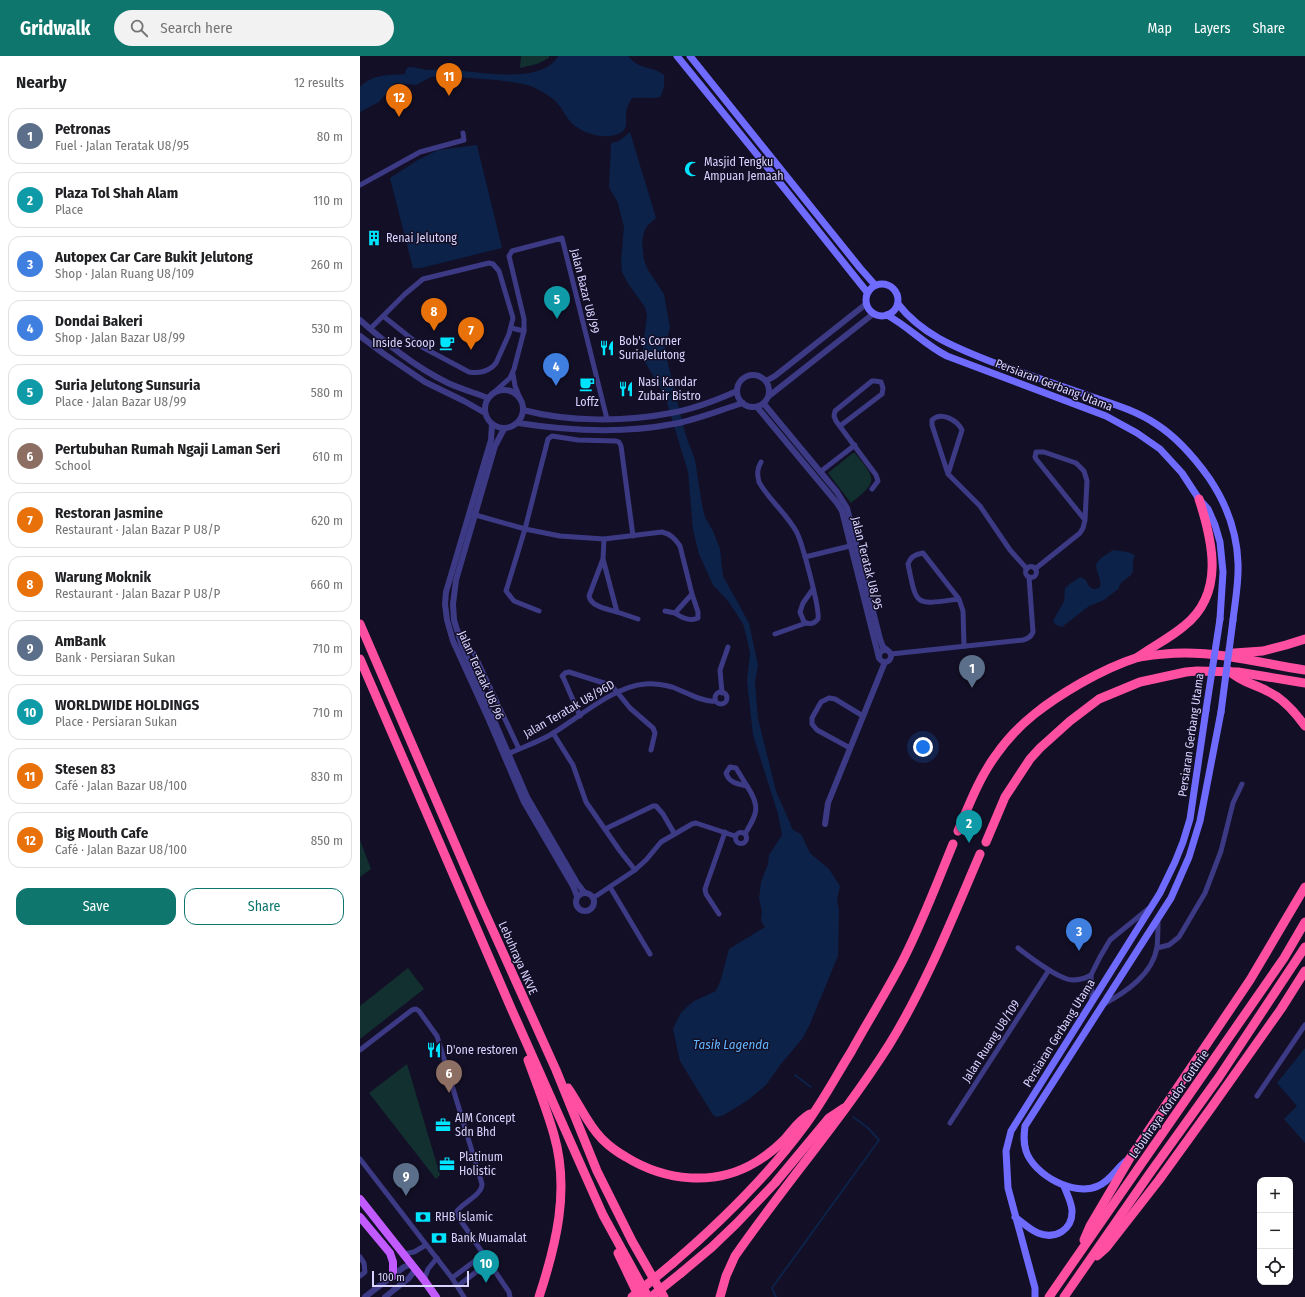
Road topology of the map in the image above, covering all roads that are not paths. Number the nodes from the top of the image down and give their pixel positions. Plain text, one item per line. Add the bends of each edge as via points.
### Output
1 (677, 56) edge
2 (690, 56) edge
3 (463, 134) dead end
4 (360, 185) edge
5 (875, 285) junction
6 (867, 292) junction
7 (866, 304) junction
8 (898, 304) junction
9 (873, 314) junction
10 (887, 315) junction
11 (383, 316) junction
12 (360, 320) edge
13 (511, 328) junction
14 (370, 329) junction
15 (524, 331) junction
16 (360, 336) edge
17 (514, 369) junction
18 (766, 381) junction
19 (737, 391) junction
20 (490, 396) junction
21 (769, 396) junction
22 (520, 398) junction
23 (742, 403) junction
24 (764, 404) junction
25 (757, 407) junction
26 (523, 410) junction
27 (485, 413) junction
28 (607, 419) junction
29 (518, 423) junction
30 (492, 424) junction
31 (840, 426) junction
32 (504, 429) junction
33 (855, 445) junction
34 (761, 462) dead end
35 (820, 472) junction
36 (948, 474) junction
37 (872, 489) dead end
38 (1200, 499) junction
39 (472, 514) junction
40 (1085, 520) junction
41 (525, 529) junction
42 (633, 536) junction
43 (604, 539) junction
44 (854, 545) junction
45 (805, 557) junction
46 (603, 559) junction
47 (1027, 569) junction
48 (1036, 569) junction
49 (1029, 577) junction
50 (813, 589) junction
51 (692, 594) junction
52 (958, 599) junction
53 (539, 611) dead end
54 (617, 612) junction
55 (665, 612) dead end
56 (675, 613) junction
57 (638, 619) dead end
58 (806, 623) junction
59 (360, 624) edge
60 (774, 634) dead end
61 (1305, 639) edge
62 (462, 646) junction
63 (964, 646) junction
64 (728, 647) dead end
65 (889, 652) junction
66 (1225, 655) junction
67 (879, 658) junction
68 (1137, 658) junction
69 (360, 659) edge
70 (886, 662) junction
71 (1305, 670) edge
72 (1229, 671) junction
73 (1305, 683) edge
74 (617, 692) junction
75 (722, 692) junction
76 (715, 701) junction
77 (580, 716) junction
78 (863, 716) junction
79 (1305, 726) edge
80 (553, 733) junction
81 (850, 748) junction
82 (519, 749) junction
83 (651, 750) dead end
84 (506, 755) junction
85 (1242, 784) dead end
86 (747, 786) dead end
87 (825, 824) dead end
88 (605, 829) junction
89 (958, 831) dead end
90 (725, 832) junction
91 (674, 834) junction
92 (745, 834) junction
93 (735, 836) junction
94 (986, 842) dead end
95 (953, 844) dead end
96 (980, 854) dead end
97 (635, 870) junction
98 (1305, 881) edge
99 (610, 886) junction
100 (1303, 891) edge
101 (584, 892) junction
102 (577, 896) junction
103 (593, 898) junction
104 (1152, 906) junction
105 (719, 914) dead end
106 (1158, 918) junction
107 (1305, 922) edge
108 (1305, 947) edge
109 (1018, 948) dead end
110 (1156, 948) junction
111 (650, 954) dead end
112 (1049, 970) junction
113 (1305, 971) edge
114 (1092, 975) junction
115 (1092, 1001) junction
116 (1104, 1004) junction
117 (511, 1008) junction
118 (1305, 1025) edge
119 (360, 1050) edge
120 (556, 1070) junction
121 (1257, 1096) dead end
122 (848, 1105) junction
123 (815, 1111) junction
124 (950, 1123) dead end
125 (1130, 1158) junction
126 (360, 1159) edge
127 (1064, 1186) junction
128 (360, 1199) edge
129 (603, 1215) junction
130 (1015, 1217) junction
131 (360, 1218) edge
132 (426, 1245) junction
133 (1084, 1247) junction
134 (404, 1254) junction
135 (484, 1254) junction
136 (360, 1257) edge
137 (437, 1258) junction
138 (1090, 1259) junction
139 (489, 1262) junction
140 (414, 1267) junction
141 (360, 1276) edge
142 (393, 1276) junction
143 (452, 1278) junction
144 (424, 1280) junction
145 (458, 1286) junction
146 (365, 1297) edge
147 (385, 1297) edge
148 (436, 1297) edge
149 (464, 1297) edge
150 (510, 1297) edge
151 (539, 1297) edge
152 (632, 1297) edge
153 (639, 1297) edge
154 (648, 1297) edge
155 (651, 1297) edge
156 (664, 1297) edge
157 (720, 1297) edge
158 (1035, 1297) edge
159 (1049, 1297) edge
160 (1064, 1297) edge

1 - 6 main road
2 - 5 main road
3 - 4 street via 464,140 420,152
5 - 6 main road
5 - 8 main road, Persiaran Gerbang Utama via 890,286 897,294
6 - 7 main road
7 - 9 main road
7 - 18 street
8 - 10 main road via 896,309
8 - 106 main road, Persiaran Gerbang Utama, bridge via 910,318 946,343 1133,411 1156,424 1195,459 1220,496 1236,541 1239,572 1221,712 1200,821 1189,857
9 - 10 main road, Persiaran Gerbang Utama
9 - 21 street
10 - 38 main road, Persiaran Gerbang Utama via 927,345 947,356 1106,416 1137,433 1173,462
11 - 13 street via 422,347 475,373 493,367
11 - 13 street via 423,279 489,262 501,274 512,312
11 - 14 street
12 - 14 street
13 - 15 street
14 - 20 street via 420,368 447,382
15 - 17 street
15 - 28 street, Jalan Bazar U8/99 via 524,319 510,253 562,238
16 - 27 street via 425,382
17 - 20 street via 510,378
17 - 22 street via 513,379
18 - 19 street via 751,375 741,381
18 - 21 street
19 - 23 street
19 - 28 street via 672,413
20 - 22 street via 498,391 510,391
20 - 27 street via 484,408
21 - 24 street
22 - 26 street
23 - 25 street
23 - 29 street via 674,424 651,428 590,430
24 - 25 street
24 - 35 street, Jalan Teratak U8/95
25 - 44 street, Jalan Teratak U8/95 via 837,503
26 - 28 street via 569,418
26 - 29 street
27 - 30 street
29 - 32 street
30 - 32 street
30 - 39 street, Jalan Teratak U8/96 via 491,440
31 - 31 street via 834,416 835,411 872,381 881,382 882,394
31 - 33 street
32 - 39 street, Jalan Teratak U8/96 via 495,446
33 - 35 street
33 - 37 street via 876,475 878,481
34 - 45 street via 757,475 759,482 796,530
35 - 44 street, Jalan Teratak U8/95 via 847,508
36 - 36 street via 962,430 955,421 939,416 932,420 932,425
36 - 47 street via 980,506 1010,550
38 - 68 highway via 1213,560 1204,603 1191,620
38 - 104 main road, Persiaran Gerbang Utama, bridge via 1208,509 1220,542 1224,572 1220,619 1190,819 1175,862
39 - 41 street
39 - 62 street, Jalan Teratak U8/96 via 453,592 454,620
39 - 84 street, Jalan Teratak U8/96 via 446,592 446,620 453,641
40 - 40 street via 1036,459 1036,452 1044,452 1076,464 1084,472 1087,481
40 - 48 street via 1080,533
41 - 42 street via 548,439 552,436 619,442
41 - 43 street via 560,536
41 - 53 street via 506,591 514,601
42 - 43 street
42 - 51 street via 662,532 671,535 680,546
43 - 46 street
44 - 45 street
44 - 65 street, Jalan Teratak U8/95 via 880,639 883,647
44 - 67 street, Jalan Teratak U8/95
45 - 50 street
46 - 54 street
46 - 54 street via 589,599 593,604
47 - 48 street
47 - 49 street
48 - 49 street via 1035,576
49 - 63 street via 1033,632 1031,636 1023,640
50 - 58 street via 803,602 800,612
50 - 58 street via 819,618 815,623
51 - 56 street
51 - 56 street via 698,618 686,619
52 - 52 street via 929,603 918,599 908,564 911,558 923,553
52 - 63 street via 963,611
54 - 57 street
55 - 56 street
58 - 60 street
59 - 120 highway, Lebuhraya NKVE
61 - 66 highway via 1263,651
62 - 82 street via 475,654
62 - 84 street, Jalan Teratak U8/96
63 - 65 street
64 - 75 street via 720,670
65 - 67 street via 884,650
65 - 70 street via 890,660
66 - 68 highway via 1184,653
66 - 71 highway
67 - 70 street
68 - 89 highway via 1101,672 1053,699 1015,731 987,768
69 - 117 highway
70 - 78 street
72 - 73 highway
72 - 79 highway via 1245,682 1274,695 1287,705
72 - 94 highway via 1186,672 1140,682 1088,706 1040,748 1022,769 1005,797
74 - 76 street, Jalan Teratak U8/96D via 636,685 659,684 708,701
74 - 77 street, Jalan Teratak U8/96D
74 - 77 street via 608,684 565,673 562,678
74 - 83 street via 630,708 653,728
75 - 76 street via 716,695
75 - 76 street via 726,696 726,702 719,704
77 - 80 street, Jalan Teratak U8/96D
78 - 81 street
78 - 81 street via 829,698 821,702 812,718 812,724 817,730
80 - 82 street, Jalan Teratak U8/96D
80 - 88 street via 573,765 586,802
81 - 87 street via 828,803
82 - 84 street, Jalan Teratak U8/96D
84 - 101 street, Jalan Teratak U8/96 via 533,809
84 - 102 street, Jalan Teratak U8/96 via 524,802
85 - 110 street via 1233,803 1221,852 1205,893 1179,937 1169,945
86 - 92 street via 756,802 756,810
88 - 91 street via 656,806
88 - 97 street
90 - 91 street via 696,823
90 - 93 street
90 - 105 street via 705,889
91 - 97 street via 661,842
92 - 93 street
92 - 93 street via 746,841 741,844 736,842
95 - 123 highway via 904,959
96 - 122 highway via 930,971 889,1045
97 - 99 street
98 - 100 highway
99 - 103 street
99 - 111 street
100 - 125 highway via 1250,980
101 - 102 street
101 - 103 street
102 - 103 street via 577,906 585,911 593,906
104 - 114 street via 1110,940
104 - 115 main road, Persiaran Gerbang Utama
106 - 110 street
106 - 116 main road, Persiaran Gerbang Utama
107 - 133 highway, Lebuhraya Koridor Guthrie via 1284,958
108 - 138 highway, Lebuhraya Koridor Guthrie via 1219,1077
109 - 112 street
110 - 116 street via 1146,972 1132,986
112 - 114 street via 1066,979 1074,980
112 - 124 street, Jalan Ruang U8/109
113 - 138 highway via 1160,1180 1106,1248
114 - 115 street
115 - 130 main road, Persiaran Gerbang Utama via 1011,1131 1006,1151 1006,1170
116 - 127 main road, Persiaran Gerbang Utama via 1025,1126 1024,1139 1029,1157 1040,1170
117 - 129 highway
117 - 151 highway via 555,1137 559,1165 561,1202 558,1227
118 - 121 street
119 - 135 street via 416,1009 437,1036 482,1184 480,1192 457,1211 465,1228
120 - 123 highway via 602,1139 639,1165 666,1175 689,1178 716,1176 742,1170 777,1147 798,1123
120 - 156 highway, Lebuhraya NKVE via 597,1171
122 - 155 highway, bridge via 829,1118 757,1203 712,1247
122 - 157 highway via 735,1256
123 - 152 highway, bridge via 795,1139 744,1197 705,1236
125 - 127 main road, Persiaran Gerbang Utama via 1108,1180 1097,1187 1076,1189
125 - 133 highway via 1090,1226
126 - 132 street
127 - 130 main road via 1071,1204 1071,1218 1058,1234 1052,1236 1037,1232
128 - 134 main road
129 - 153 highway
129 - 154 highway
130 - 158 main road, Persiaran Gerbang Utama via 1035,1288
131 - 142 main road via 390,1253
132 - 134 street
132 - 137 street
133 - 159 highway, Lebuhraya Koridor Guthrie
134 - 140 main road
135 - 139 street
135 - 143 street
136 - 141 street via 365,1272
137 - 143 street
137 - 144 street via 428,1269
138 - 160 highway, Lebuhraya Koridor Guthrie
139 - 145 street
139 - 150 street
140 - 142 street via 404,1267
140 - 144 main road
140 - 147 street via 409,1278
142 - 146 street
143 - 145 street
144 - 148 main road
145 - 149 street

